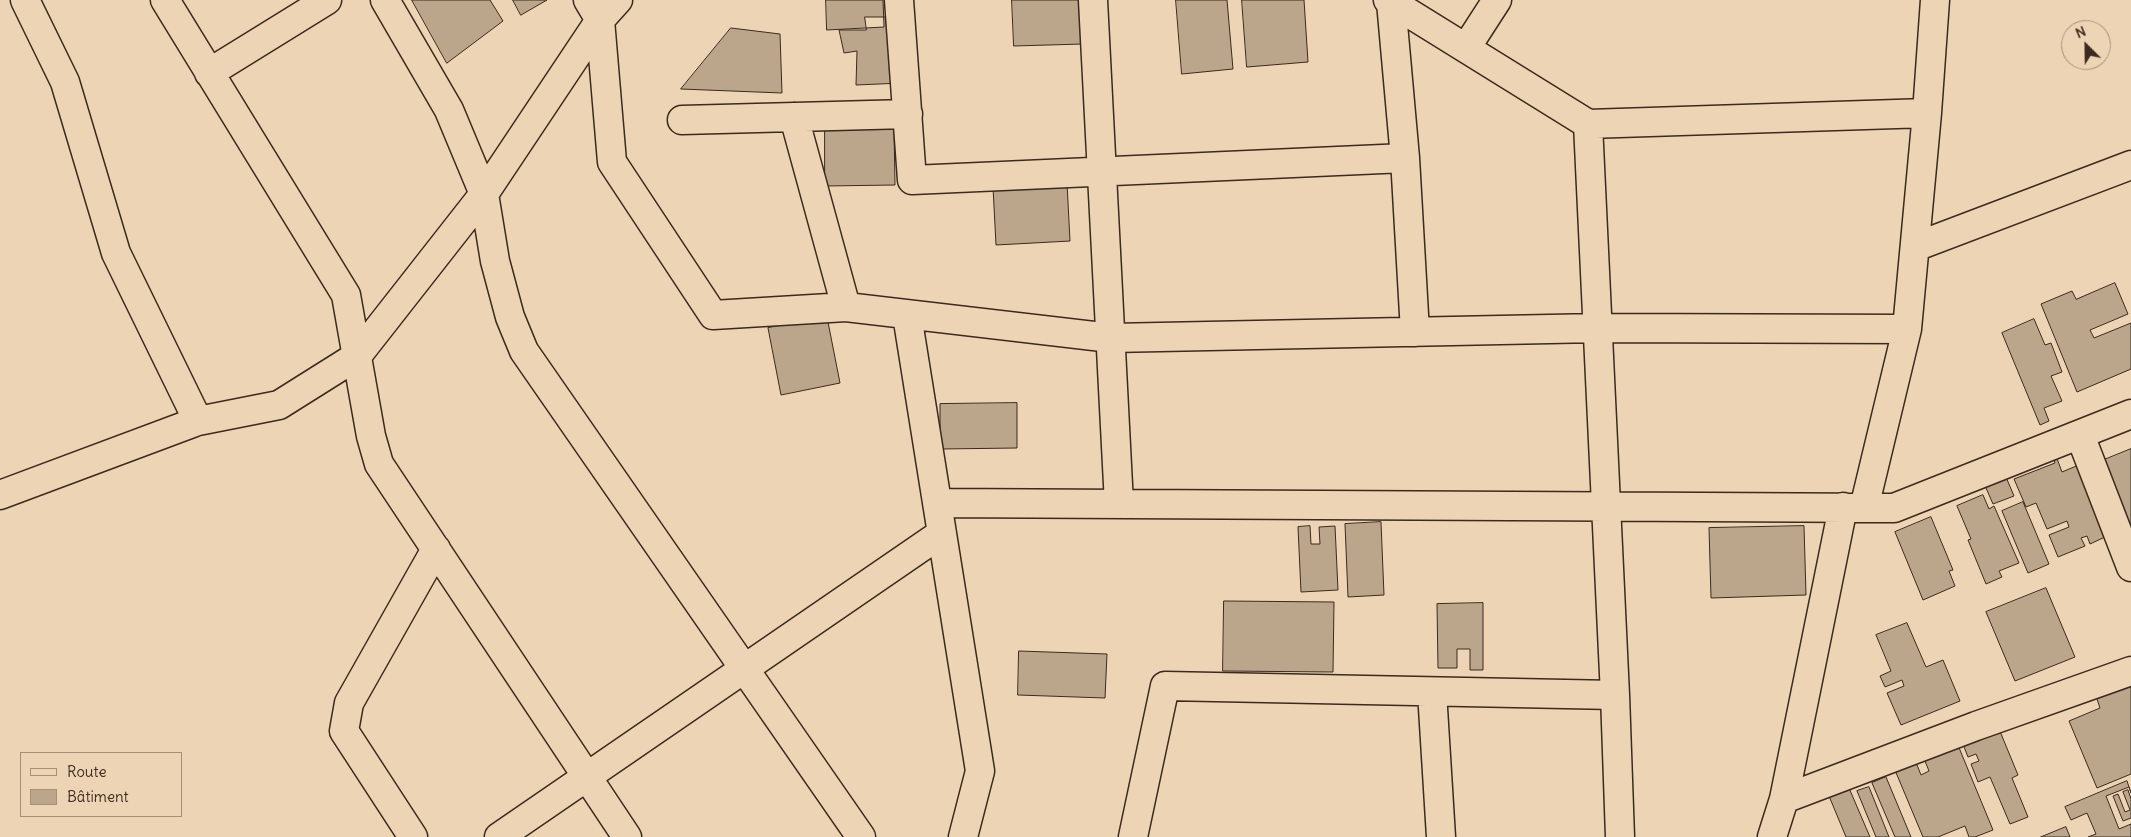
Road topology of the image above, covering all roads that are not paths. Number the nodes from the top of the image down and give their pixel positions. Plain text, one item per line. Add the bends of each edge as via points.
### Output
1 (25, 0) edge
2 (165, 0) edge
3 (327, 0) edge
4 (385, 0) edge
5 (618, 0) edge
6 (899, 0) edge
7 (1093, 0) edge
8 (1497, 0) edge
9 (1935, 0) edge
10 (1390, 1) edge
11 (594, 10) edge
12 (1466, 48) junction
13 (209, 73) junction
14 (1927, 113) junction
15 (908, 114) junction
16 (794, 117) junction
17 (682, 120) dead end
18 (1588, 124) junction
19 (1405, 158) junction
20 (2131, 165) edge
21 (1102, 171) junction
22 (484, 194) junction
23 (1915, 247) junction
24 (846, 308) junction
25 (907, 314) junction
26 (1598, 328) junction
27 (1908, 329) junction
28 (1415, 332) junction
29 (1111, 338) junction
30 (357, 356) junction
31 (2131, 414) edge
32 (198, 421) junction
33 (2080, 435) junction
34 (0, 495) edge
35 (937, 503) junction
36 (1119, 504) junction
37 (1606, 507) junction
38 (1853, 507) junction
39 (942, 533) junction
40 (436, 549) junction
41 (2131, 567) edge
42 (744, 669) junction
43 (2131, 672) edge
44 (1432, 692) junction
45 (1615, 695) junction
46 (587, 777) junction
47 (1784, 799) junction
48 (413, 837) edge
49 (499, 837) edge
50 (627, 837) edge
51 (861, 837) edge
52 (963, 837) edge
53 (1133, 837) edge
54 (1441, 837) edge
55 (1620, 837) edge
56 (1772, 837) edge

1 - 32 street via 65,82 116,253
2 - 13 street
3 - 13 street
4 - 22 street via 449,110
5 - 11 street
6 - 15 street
7 - 21 street
8 - 12 street
9 - 14 street
10 - 12 street
10 - 19 street
11 - 22 street
11 - 24 street via 612,162 713,314
12 - 18 street
13 - 30 street via 346,295
14 - 18 street
14 - 23 street
15 - 16 street
15 - 21 street via 912,180
16 - 17 street
16 - 24 street
18 - 26 street
19 - 21 street
19 - 28 street
20 - 23 street
21 - 29 street
22 - 30 street
22 - 42 street via 494,261 524,352
23 - 27 street
24 - 25 street
25 - 29 street
25 - 35 street
26 - 27 street
26 - 28 street
26 - 37 street
27 - 38 street
28 - 29 street
29 - 36 street
30 - 32 street via 279,405
30 - 40 street via 379,464
31 - 33 street
32 - 34 street
33 - 38 street via 1894,508
33 - 41 street
35 - 36 street
35 - 39 street
36 - 37 street
37 - 38 street
37 - 45 street
38 - 47 street
39 - 42 street
39 - 52 street via 980,771
40 - 46 street
40 - 48 street via 348,703 344,731
42 - 46 street
42 - 51 street
43 - 47 street via 1976,726
44 - 45 street
44 - 53 street via 1165,686
44 - 54 street
45 - 55 street
46 - 49 street
46 - 50 street
47 - 56 street

